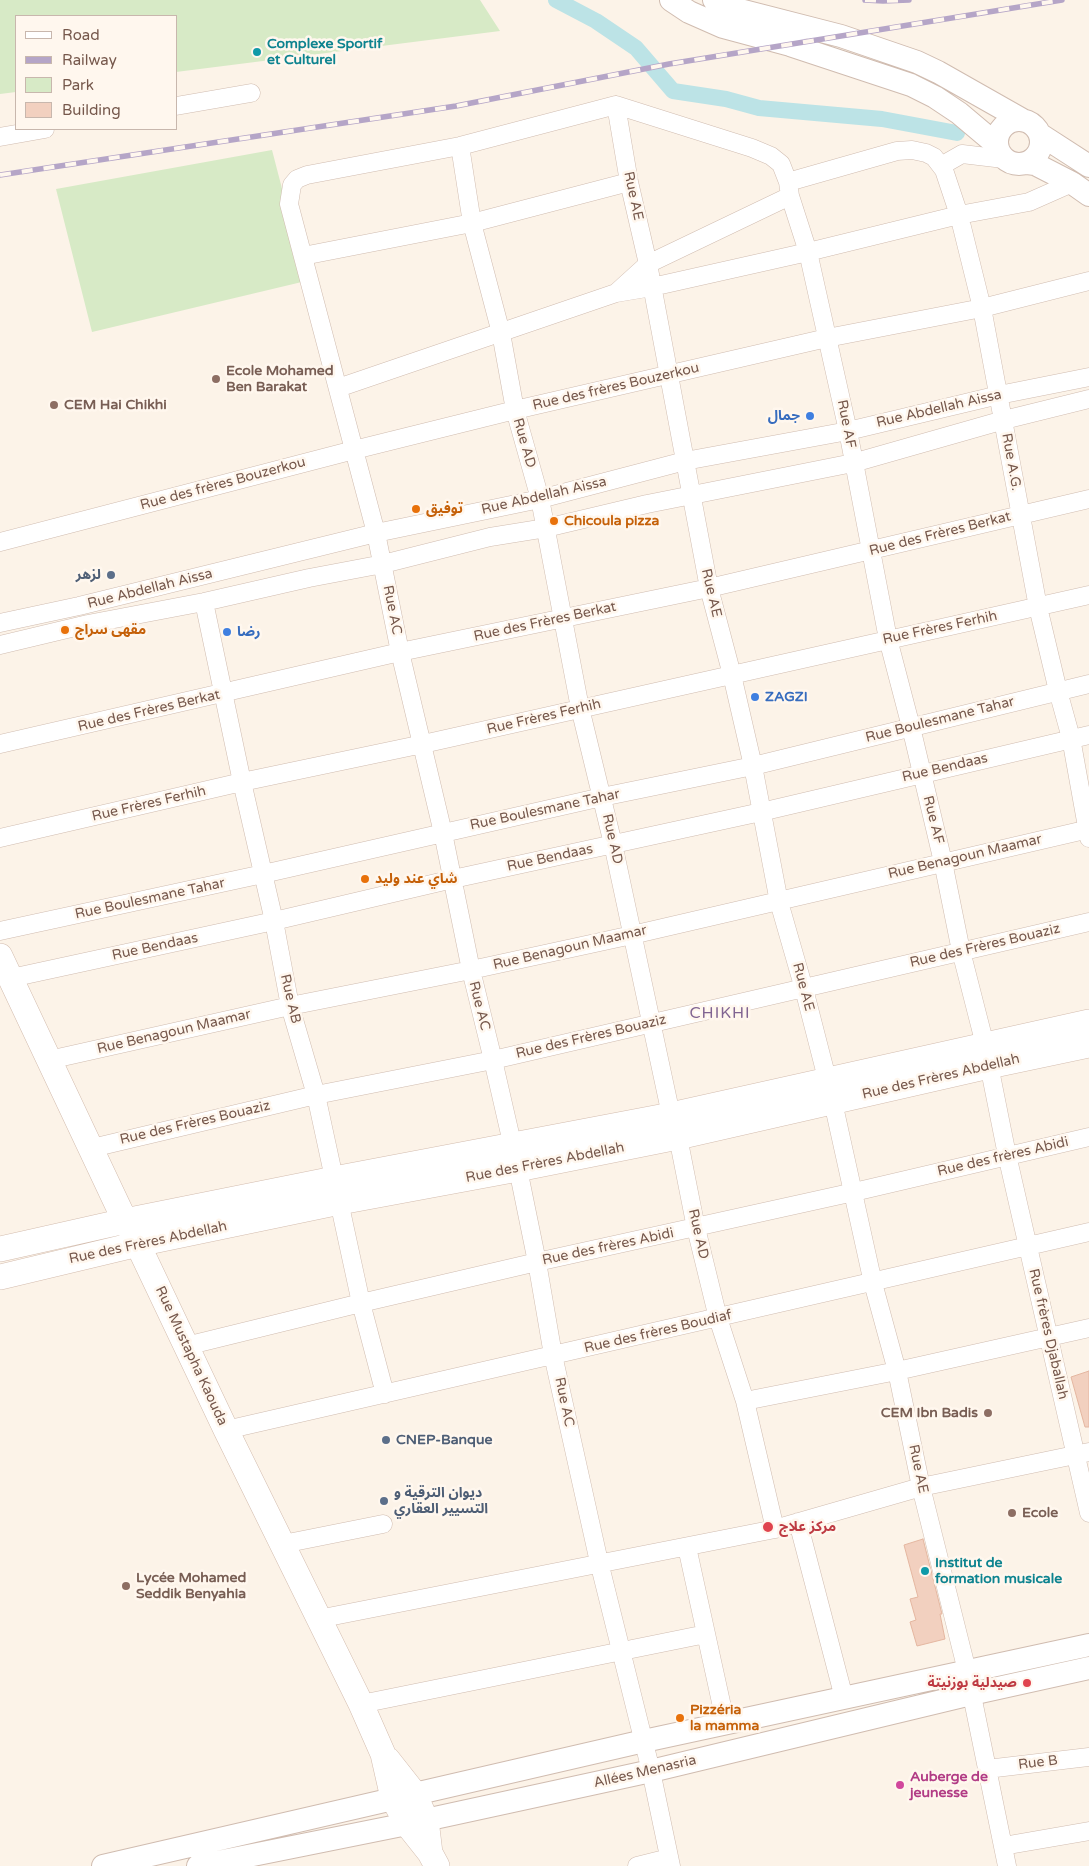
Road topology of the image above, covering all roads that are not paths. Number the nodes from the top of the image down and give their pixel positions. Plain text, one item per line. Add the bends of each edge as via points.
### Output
1 (671, 0) edge
2 (714, 0) edge
3 (251, 92) dead end
4 (616, 105) junction
5 (178, 106) edge
6 (1021, 119) junction
7 (38, 130) edge
8 (1041, 134) junction
9 (0, 137) edge
10 (460, 146) junction
11 (1001, 152) junction
12 (1027, 163) junction
13 (941, 166) junction
14 (1089, 166) edge
15 (629, 182) junction
16 (789, 189) junction
17 (1080, 189) edge
18 (959, 215) junction
19 (472, 223) junction
20 (808, 252) junction
21 (303, 256) junction
22 (648, 264) junction
23 (1089, 281) edge
24 (652, 287) junction
25 (616, 293) junction
26 (982, 308) junction
27 (501, 333) junction
28 (827, 338) junction
29 (669, 376) junction
30 (1089, 377) edge
31 (338, 388) junction
32 (999, 395) junction
33 (1089, 399) edge
34 (515, 410) junction
35 (1004, 420) junction
36 (848, 431) junction
37 (354, 450) junction
38 (685, 461) junction
39 (853, 464) junction
40 (691, 496) junction
41 (540, 499) junction
42 (1089, 499) edge
43 (1020, 515) junction
44 (546, 528) junction
45 (376, 533) junction
46 (0, 542) edge
47 (871, 551) junction
48 (383, 564) junction
49 (709, 588) junction
50 (1089, 595) edge
51 (204, 602) junction
52 (1038, 607) junction
53 (562, 618) junction
54 (0, 623) edge
55 (888, 639) junction
56 (0, 644) edge
57 (400, 652) junction
58 (732, 675) junction
59 (1089, 684) edge
60 (1058, 691) junction
61 (224, 694) junction
62 (580, 708) junction
63 (911, 727) junction
64 (1089, 734) edge
65 (1071, 738) junction
66 (0, 744) edge
67 (423, 744) junction
68 (753, 766) junction
69 (922, 774) junction
70 (242, 782) junction
71 (602, 797) junction
72 (761, 812) junction
73 (443, 832) junction
74 (1088, 832) edge
75 (0, 838) edge
76 (613, 844) junction
77 (943, 862) junction
78 (263, 874) junction
79 (453, 879) junction
80 (779, 902) junction
81 (274, 921) junction
82 (1089, 922) edge
83 (0, 931) edge
84 (632, 935) junction
85 (961, 951) junction
86 (5, 967) edge
87 (470, 970) junction
88 (804, 989) junction
89 (290, 1006) junction
90 (1089, 1022) edge
91 (652, 1023) junction
92 (1089, 1045) edge
93 (987, 1056) junction
94 (49, 1060) junction
95 (493, 1060) junction
96 (829, 1091) junction
97 (316, 1095) junction
98 (675, 1126) junction
99 (1089, 1137) edge
100 (92, 1148) junction
101 (1007, 1155) junction
102 (515, 1157) junction
103 (337, 1190) junction
104 (854, 1192) junction
105 (125, 1221) junction
106 (696, 1228) junction
107 (1089, 1232) edge
108 (138, 1244) junction
109 (1028, 1247) junction
110 (0, 1249) edge
111 (537, 1262) junction
112 (0, 1277) edge
113 (873, 1283) junction
114 (362, 1303) junction
115 (718, 1318) junction
116 (1089, 1328) edge
117 (1049, 1337) junction
118 (186, 1346) junction
119 (553, 1355) junction
120 (897, 1371) junction
121 (384, 1394) junction
122 (745, 1401) junction
123 (226, 1430) junction
124 (1082, 1454) edge
125 (921, 1487) junction
126 (1089, 1513) edge
127 (798, 1522) junction
128 (383, 1524) dead end
129 (775, 1529) junction
130 (283, 1544) junction
131 (687, 1547) junction
132 (599, 1562) junction
133 (318, 1619) junction
134 (706, 1634) junction
135 (1089, 1645) edge
136 (621, 1651) junction
137 (1089, 1668) edge
138 (967, 1671) junction
139 (972, 1694) junction
140 (844, 1698) junction
141 (361, 1704) junction
142 (726, 1725) junction
143 (644, 1741) junction
144 (1089, 1757) edge
145 (987, 1769) junction
146 (651, 1771) junction
147 (404, 1796) junction
148 (416, 1822) junction
149 (1089, 1831) edge
150 (1004, 1846) junction
151 (433, 1859) edge
152 (670, 1862) edge
153 (103, 1866) edge
154 (198, 1866) edge
155 (637, 1866) edge
156 (1007, 1866) edge

1 - 11 street via 723,27 790,45 911,86 959,113
2 - 6 street via 732,8 841,36 901,57 938,72
3 - 5 street
4 - 10 street
4 - 15 street, Rue AE
4 - 16 street, Rue AF via 771,156 781,164
6 - 8 street via 1033,124
6 - 11 street via 1003,126 999,132
7 - 9 street
8 - 12 street via 1038,155
8 - 14 street
10 - 19 street, Rue AD
10 - 21 street, Rue AC via 297,179 292,185 289,204
11 - 12 street via 1011,163
11 - 13 street via 962,154
12 - 17 street via 1035,164
13 - 16 street, Rue A.G. via 926,153 897,151
13 - 18 street, Rue A.G.
15 - 19 street
15 - 22 street, Rue AE
16 - 20 street, Rue AF
16 - 22 street
17 - 18 street
18 - 20 street
18 - 26 street, Rue A.G.
19 - 21 street
19 - 27 street, Rue AD
20 - 24 street
20 - 28 street, Rue AF
21 - 31 street, Rue AC
22 - 24 street, Rue AE
22 - 25 street
23 - 26 street, Rue des frères Bouzerkou
24 - 25 street
24 - 29 street, Rue AE
25 - 27 street
26 - 28 street, Rue des frères Bouzerkou
26 - 32 street, Rue A.G.
27 - 31 street
27 - 34 street, Rue AD
28 - 29 street, Rue des frères Bouzerkou
28 - 36 street, Rue AF
29 - 34 street, Rue des frères Bouzerkou
29 - 38 street, Rue AE
30 - 32 street, Rue Abdellah Aissa
31 - 37 street, Rue AC
32 - 35 street, Rue A.G.
32 - 36 street, Rue Abdellah Aissa
33 - 35 street
34 - 37 street, Rue des frères Bouzerkou
34 - 41 street, Rue AD
35 - 39 street
35 - 43 street, Rue A.G.
36 - 38 street, Rue Abdellah Aissa
36 - 39 street, Rue AF
37 - 45 street, Rue AC
37 - 46 street, Rue des frères Bouzerkou
38 - 40 street, Rue AE
38 - 41 street, Rue Abdellah Aissa
39 - 40 street
39 - 47 street, Rue AF
40 - 44 street
40 - 49 street, Rue AE
41 - 44 street, Rue AD
41 - 45 street, Rue Abdellah Aissa
42 - 43 street, Rue des Frères Berkat
43 - 47 street, Rue des Frères Berkat
43 - 52 street, Rue A.G.
44 - 48 street via 490,537
44 - 53 street, Rue AD
45 - 48 street, Rue AC
45 - 54 street, Rue Abdellah Aissa
47 - 49 street, Rue des Frères Berkat
47 - 55 street, Rue AF
48 - 51 street
48 - 57 street, Rue AC
49 - 53 street, Rue des Frères Berkat
49 - 58 street, Rue AE
50 - 52 street, Rue Frères Ferhih
51 - 56 street
51 - 61 street, Rue AB
52 - 55 street, Rue Frères Ferhih
52 - 60 street, Rue A.G.
53 - 57 street, Rue des Frères Berkat
53 - 62 street, Rue AD
55 - 58 street, Rue Frères Ferhih
55 - 63 street, Rue AF
57 - 61 street, Rue des Frères Berkat
57 - 67 street, Rue AC
58 - 62 street, Rue Frères Ferhih
58 - 68 street, Rue AE
59 - 60 street, Rue Boulesmane Tahar
60 - 63 street, Rue Boulesmane Tahar
60 - 65 street, Rue A.G.
61 - 66 street, Rue des Frères Berkat
61 - 70 street, Rue AB
62 - 67 street, Rue Frères Ferhih
62 - 71 street, Rue AD
63 - 68 street, Rue Boulesmane Tahar
63 - 69 street, Rue AF
64 - 65 street, Rue Bendaas
65 - 69 street, Rue Bendaas
65 - 74 street, Rue A.G.
67 - 70 street, Rue Frères Ferhih
67 - 73 street, Rue AC
68 - 71 street, Rue Boulesmane Tahar
68 - 72 street, Rue AE
69 - 72 street, Rue Bendaas
69 - 77 street, Rue AF
70 - 75 street, Rue Frères Ferhih
70 - 78 street, Rue AB
71 - 73 street, Rue Boulesmane Tahar
71 - 76 street, Rue AD
72 - 76 street, Rue Bendaas
72 - 80 street, Rue AE
73 - 78 street, Rue Boulesmane Tahar
73 - 79 street, Rue AC
74 - 77 street, Rue Benagoun Maamar
76 - 79 street, Rue Bendaas
76 - 84 street, Rue AD
77 - 80 street, Rue Benagoun Maamar
77 - 85 street, Rue AF
78 - 81 street, Rue AB
78 - 83 street, Rue Boulesmane Tahar
79 - 81 street, Rue Bendaas
79 - 87 street, Rue AC
80 - 84 street, Rue Benagoun Maamar
80 - 88 street, Rue AE
81 - 86 street, Rue Bendaas
81 - 89 street, Rue AB
82 - 85 street, Rue des Frères Bouaziz
84 - 87 street, Rue Benagoun Maamar
84 - 91 street, Rue AD
85 - 88 street, Rue des Frères Bouaziz
85 - 93 street, Rue AF
86 - 94 main road, Rue Mustapha Kaouda
87 - 89 street, Rue Benagoun Maamar
87 - 95 street, Rue AC
88 - 91 street, Rue des Frères Bouaziz
88 - 96 street, Rue AE
89 - 94 street, Rue Benagoun Maamar
89 - 97 street, Rue AB
90 - 93 main road, Rue des Frères Abdellah
91 - 95 street, Rue des Frères Bouaziz
91 - 98 street, Rue AD
92 - 93 main road, Rue des Frères Abdellah
93 - 96 main road, Rue des Frères Abdellah
93 - 101 street, Rue AF
94 - 100 main road, Rue Mustapha Kaouda
95 - 97 street, Rue des Frères Bouaziz
95 - 102 street, Rue AC
96 - 98 main road, Rue des Frères Abdellah
96 - 104 street, Rue AE
97 - 100 street, Rue des Frères Bouaziz
97 - 103 street, Rue AB
98 - 102 main road, Rue des Frères Abdellah
98 - 106 street, Rue AD
99 - 101 street, Rue des frères Abidi
100 - 105 main road, Rue Mustapha Kaouda
101 - 104 street, Rue des frères Abidi
101 - 109 street, Rue frères Djaballah
102 - 103 main road, Rue des Frères Abdellah
102 - 111 street, Rue AC
103 - 105 main road, Rue des Frères Abdellah
103 - 108 main road, Rue des Frères Abdellah
103 - 114 street, Rue AB
104 - 106 street, Rue des frères Abidi
104 - 113 street, Rue AE
105 - 108 main road, Rue Mustapha Kaouda
105 - 110 main road, Rue des Frères Abdellah
106 - 111 street, Rue des frères Abidi
106 - 115 street, Rue AD
107 - 109 street, Rue des frères Boudiaf
108 - 112 main road, Rue des Frères Abdellah
108 - 118 main road, Rue Mustapha Kaouda
109 - 113 street, Rue des frères Boudiaf
109 - 117 street, Rue frères Djaballah
111 - 114 street, Rue des frères Abidi
111 - 119 street, Rue AC
113 - 115 street, Rue des frères Boudiaf
113 - 120 street, Rue AE
114 - 118 street, Rue des frères Abidi
114 - 121 street, Rue AB
115 - 119 street, Rue des frères Boudiaf
115 - 122 street, Rue AD
116 - 117 street
117 - 120 street
117 - 124 street, Rue frères Djaballah
118 - 123 main road, Rue Mustapha Kaouda
119 - 121 street, Rue des frères Boudiaf
119 - 132 street, Rue AC
120 - 122 street
120 - 125 street, Rue AE
121 - 123 street, Rue des frères Boudiaf
122 - 129 street, Rue AD
123 - 130 main road, Rue Mustapha Kaouda
124 - 125 street
124 - 126 street, Rue frères Djaballah
125 - 127 street
125 - 138 street, Rue AE
127 - 129 street
127 - 140 street
128 - 130 street
129 - 131 street
130 - 133 main road, Rue Mustapha Kaouda
131 - 132 street
131 - 134 street
132 - 133 street
132 - 136 street, Rue AC
133 - 141 main road, Rue Mustapha Kaouda
134 - 136 street
134 - 142 street
135 - 138 street
136 - 141 street
136 - 143 street, Rue AC
137 - 139 street, Allées Menasria
138 - 139 street, Rue AE
138 - 140 street
139 - 145 street, Rue AE
139 - 146 street, Allées Menasria
140 - 142 street
141 - 147 main road, Rue Mustapha Kaouda
142 - 143 street
143 - 146 street, Rue AC
143 - 147 street
144 - 145 street, Rue B
145 - 150 street, Rue AE
146 - 148 street, Allées Menasria
146 - 152 street, Rue AC
147 - 148 main road, Rue Mustapha Kaouda
147 - 153 street
148 - 151 main road, Rue Mustapha Kaouda
148 - 154 street, Allées Menasria
149 - 150 street
150 - 156 street, Rue AE
152 - 155 street

